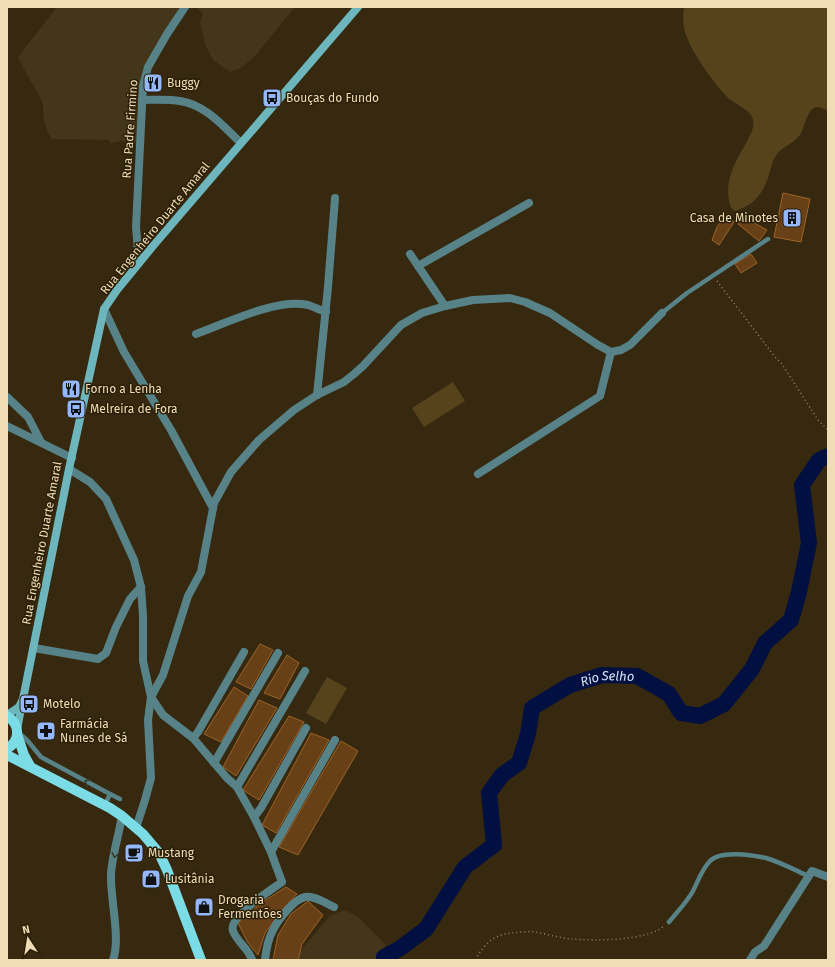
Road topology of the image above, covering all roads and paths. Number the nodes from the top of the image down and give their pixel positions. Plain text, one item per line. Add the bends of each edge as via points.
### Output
1 (185, 7) edge
2 (358, 7) edge
3 (142, 100) junction
4 (241, 144) junction
5 (335, 198) dead end
6 (529, 203) dead end
7 (768, 239) dead end
8 (410, 254) dead end
9 (139, 263) junction
10 (418, 266) junction
11 (714, 276) junction
12 (445, 306) junction
13 (104, 309) junction
14 (326, 312) junction
15 (662, 313) joint
16 (196, 334) dead end
17 (612, 352) junction
18 (317, 395) junction
19 (7, 397) edge
20 (7, 426) edge
21 (828, 430) edge
22 (41, 442) junction
23 (72, 458) junction
24 (69, 470) junction
25 (478, 474) dead end
26 (213, 508) junction
27 (141, 587) junction
28 (34, 648) junction
29 (244, 652) dead end
30 (278, 653) dead end
31 (305, 670) dead end
32 (151, 698) junction
33 (24, 699) junction
34 (7, 715) edge
35 (306, 728) dead end
36 (17, 731) junction
37 (193, 738) junction
38 (335, 740) dead end
39 (7, 749) edge
40 (7, 755) edge
41 (214, 763) junction
42 (30, 766) junction
43 (237, 787) junction
44 (110, 794) junction
45 (120, 799) dead end
46 (104, 805) junction
47 (122, 816) junction
48 (254, 817) junction
49 (136, 828) junction
50 (271, 852) junction
51 (808, 876) junction
52 (828, 877) edge
53 (334, 907) dead end
54 (669, 922) joint
55 (113, 960) edge
56 (201, 960) edge
57 (252, 960) edge
58 (265, 960) edge
59 (476, 960) edge
60 (750, 960) edge

1 - 3 street, Rua Padre Firmino via 148,67
2 - 4 main road, Rua Engenheiro Duarte Amaral
3 - 4 street via 180,101 205,110
3 - 9 street, Rua Padre Firmino via 136,227
4 - 9 main road, Rua Engenheiro Duarte Amaral
5 - 14 street
6 - 10 street
7 - 11 lane
8 - 10 street
9 - 13 main road, Rua Engenheiro Duarte Amaral
10 - 12 street
11 - 15 lane
11 - 21 path via 782,364 818,420
12 - 17 street via 473,300 510,298 550,313 598,346
12 - 18 street via 422,313 401,325 354,374 344,382
13 - 23 main road, Rua Engenheiro Duarte Amaral
13 - 26 street via 124,352 171,430
14 - 16 street via 307,305 285,304 263,309
14 - 18 street
15 - 17 street via 630,346
17 - 25 street via 600,396
18 - 26 street via 294,410 259,440 231,472
19 - 22 street via 28,417
20 - 22 street
22 - 23 street
23 - 24 main road, Rua Engenheiro Duarte Amaral
24 - 27 street via 90,482 106,500 134,560
24 - 28 main road, Rua Engenheiro Duarte Amaral
26 - 32 street via 201,572 188,596 163,675
27 - 28 street via 130,599 106,653 98,659
27 - 32 street via 143,661
28 - 33 main road, Rua Engenheiro Duarte Amaral
29 - 37 street
30 - 41 street
31 - 43 street
32 - 37 street via 163,715
32 - 49 street via 148,720 151,778
33 - 34 main road
33 - 36 main road, Rua Engenheiro Duarte Amaral
34 - 36 main road via 12,718
35 - 48 street
36 - 39 main road via 16,740
36 - 42 main road
44 -> 36 lane via 41,757
37 - 41 street
38 - 50 street
40 - 42 main road
41 - 43 street
42 - 46 main road
43 - 48 street
44 - 45 lane
44 - 46 lane
46 - 47 main road
47 - 49 main road
47 -> 55 street via 111,872 116,938
48 - 50 street
49 - 56 main road via 158,853 167,870
50 - 57 street via 282,882 259,898 232,926 233,932
51 - 52 street via 812,871
51 - 54 lane via 767,858 727,854 718,856 709,862 692,892
51 - 60 street via 764,946 755,952
53 - 58 street via 311,897 295,902 273,930 266,948
54 - 59 path via 659,930 642,936 614,939 572,939 534,931 504,934 489,942

